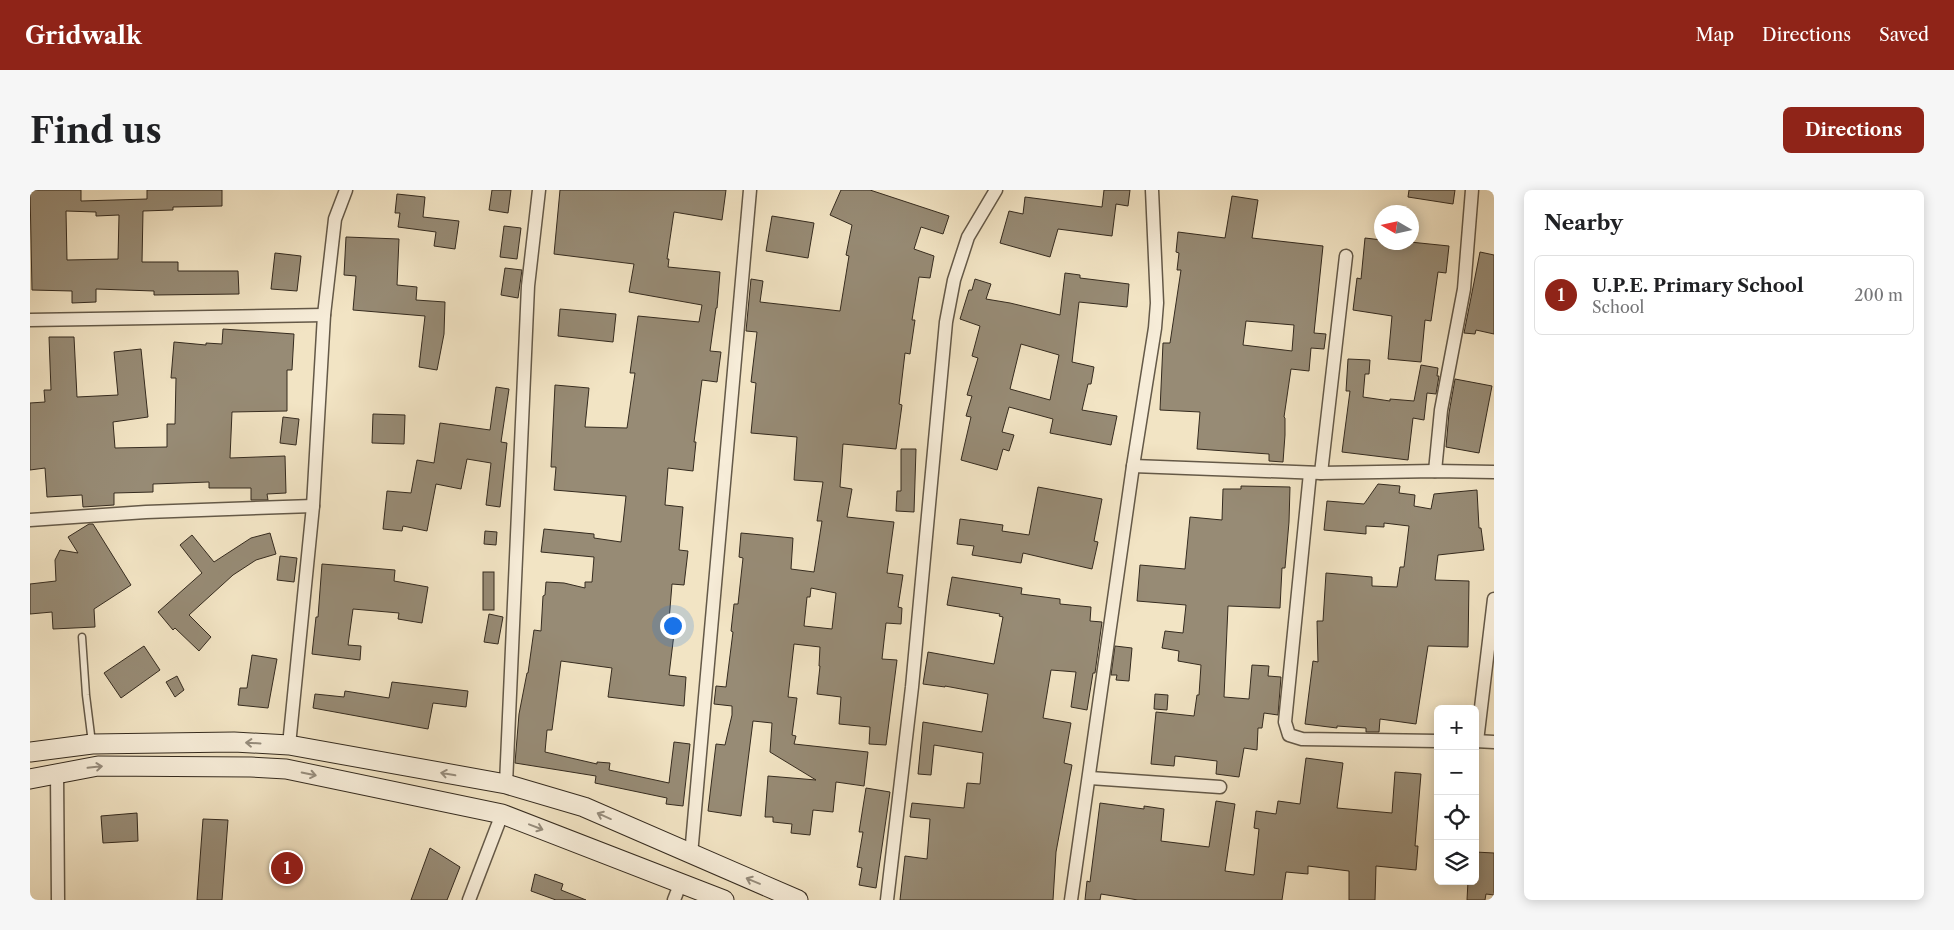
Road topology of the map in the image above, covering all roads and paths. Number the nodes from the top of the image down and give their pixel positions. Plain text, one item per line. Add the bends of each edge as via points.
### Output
1 (346, 190) edge
2 (539, 190) edge
3 (750, 190) edge
4 (996, 190) edge
5 (1152, 190) edge
6 (1472, 190) edge
7 (1346, 256) dead end
8 (324, 315) junction
9 (30, 320) edge
10 (1133, 466) junction
11 (1435, 470) junction
12 (1494, 472) edge
13 (1316, 473) junction
14 (313, 506) junction
15 (30, 520) edge
16 (1494, 599) edge
17 (82, 637) dead end
18 (1479, 718) edge
19 (1434, 741) edge
20 (1479, 742) edge
21 (1494, 742) edge
22 (92, 744) junction
23 (289, 745) junction
24 (30, 752) edge
25 (57, 773) junction
26 (1090, 778) junction
27 (30, 779) edge
28 (506, 784) junction
29 (1220, 787) dead end
30 (502, 814) junction
31 (691, 855) junction
32 (681, 882) junction
33 (58, 900) edge
34 (469, 900) edge
35 (674, 900) edge
36 (724, 900) edge
37 (798, 900) edge
38 (887, 900) edge
39 (1071, 900) edge

1 - 8 street via 335,219
2 - 28 street via 528,286
3 - 31 street
4 - 38 street via 968,237 954,280 946,322 912,687
5 - 10 street via 1157,303
6 - 11 street via 1464,289 1441,410
7 - 13 street
8 - 9 street
8 - 14 street
10 - 13 street
10 - 26 street
11 - 12 street
11 - 13 street
13 - 19 street via 1285,722 1288,735 1302,739
14 - 15 street
14 - 23 street
16 - 18 street
17 - 22 lane
20 - 21 street
23 -> 22 street via 234,742
22 - 24 street
28 -> 23 street
25 - 27 street
25 -> 30 street via 98,766 286,769
25 - 33 street
26 - 29 street
26 - 39 street
31 -> 28 street via 584,807
30 -> 32 street
30 - 34 street
37 -> 31 street
32 - 35 street
32 - 36 street

